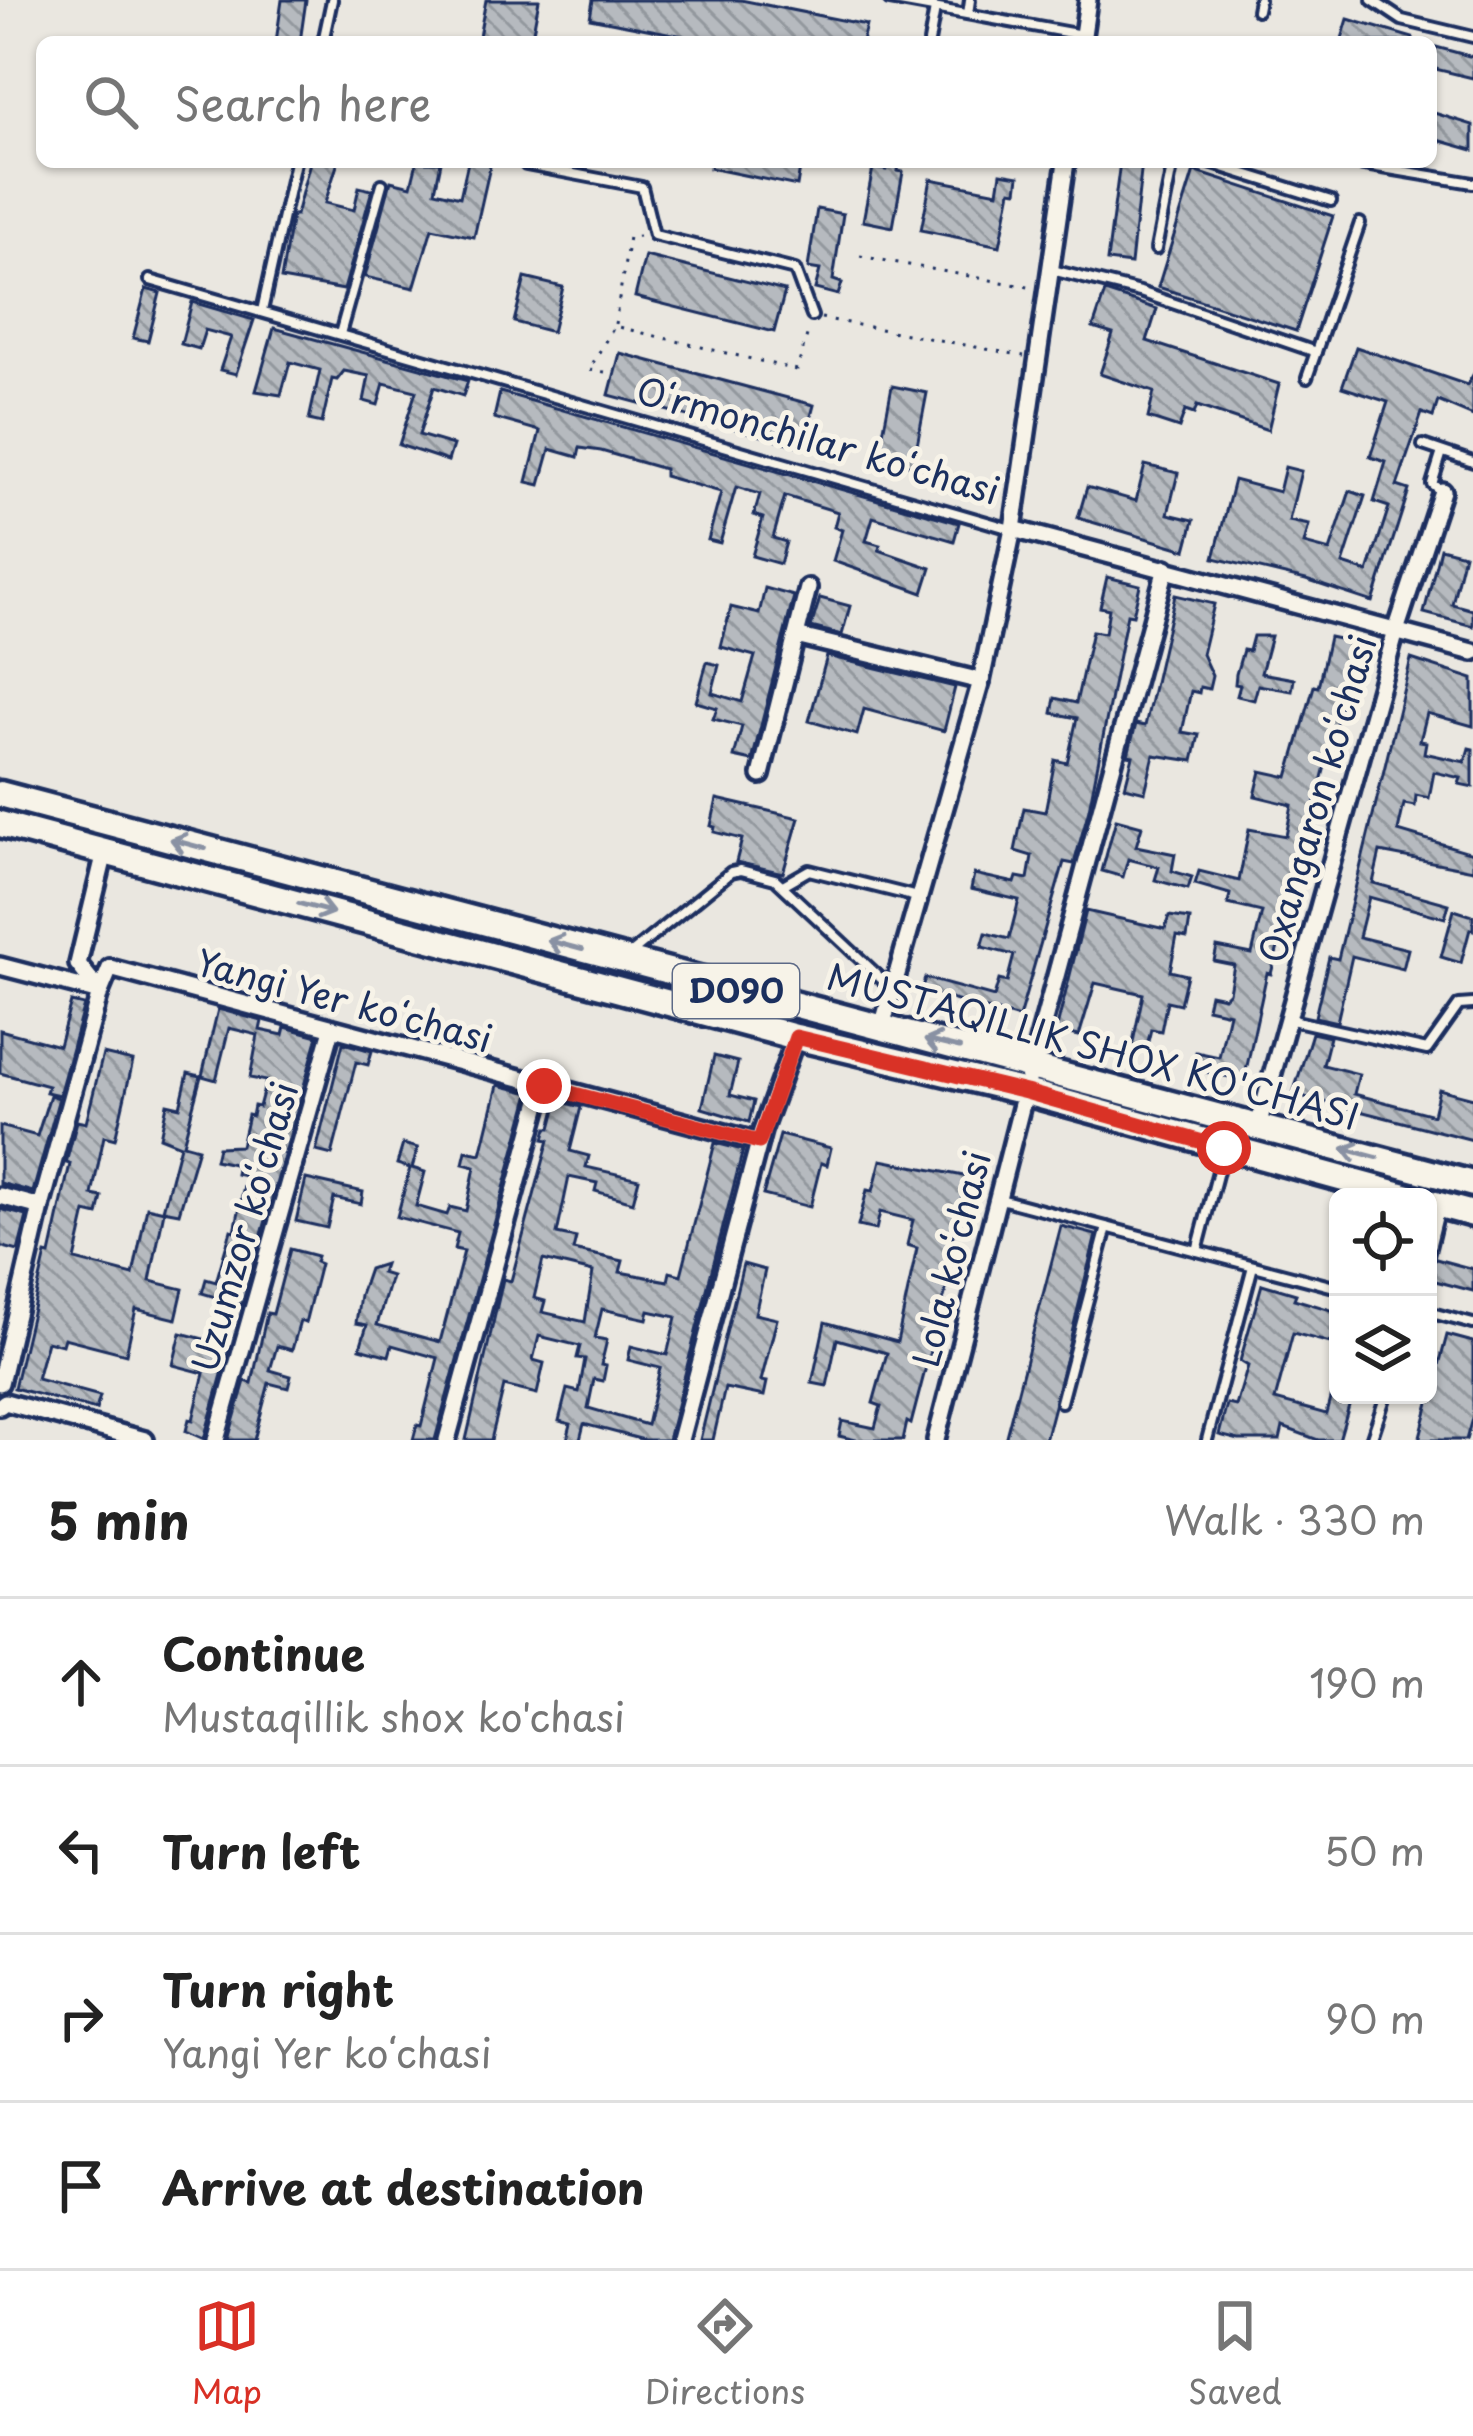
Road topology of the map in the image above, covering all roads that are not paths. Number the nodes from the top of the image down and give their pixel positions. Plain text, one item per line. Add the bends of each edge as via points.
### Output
1 (332, 0) edge
2 (889, 0) edge
3 (970, 0) edge
4 (1088, 0) edge
5 (1372, 0) edge
6 (935, 9) junction
7 (968, 14) junction
8 (323, 36) edge
9 (930, 36) edge
10 (1069, 36) edge
11 (1083, 36) edge
12 (1473, 37) edge
13 (295, 168) edge
14 (542, 168) edge
15 (1065, 168) edge
16 (1172, 168) edge
17 (1227, 168) edge
18 (1384, 168) edge
19 (1473, 183) edge
20 (382, 184) dead end
21 (1331, 200) dead end
22 (1360, 223) dead end
23 (1156, 249) dead end
24 (1051, 269) junction
25 (150, 280) dead end
26 (262, 311) junction
27 (812, 316) road end
28 (340, 334) junction
29 (1316, 352) junction
30 (1307, 378) dead end
31 (1423, 446) dead end
32 (1442, 452) junction
33 (1473, 462) edge
34 (1442, 491) joint
35 (1013, 529) junction
36 (1166, 568) junction
37 (808, 588) dead end
38 (1396, 631) junction
39 (796, 636) junction
40 (1473, 652) edge
41 (981, 681) junction
42 (761, 776) dead end
43 (0, 794) edge
44 (0, 824) edge
45 (105, 852) junction
46 (783, 885) junction
47 (382, 896) junction
48 (919, 898) junction
49 (374, 924) junction
50 (622, 961) junction
51 (0, 966) edge
52 (890, 987) junction
53 (100, 992) junction
54 (1473, 1004) edge
55 (1287, 1019) junction
56 (332, 1030) junction
57 (881, 1030) junction
58 (796, 1037) junction
59 (1032, 1065) junction
60 (544, 1086) junction
61 (1026, 1092) junction
62 (1258, 1126) junction
63 (759, 1142) junction
64 (1224, 1148) junction
65 (1473, 1184) edge
66 (1374, 1188) edge
67 (0, 1196) edge
68 (998, 1199) junction
69 (1437, 1205) edge
70 (41, 1207) junction
71 (1473, 1214) edge
72 (1107, 1227) junction
73 (1197, 1251) junction
74 (1252, 1266) junction
75 (1329, 1286) edge
76 (1437, 1314) edge
77 (1473, 1324) edge
78 (0, 1383) edge
79 (1061, 1402) dead end
80 (1384, 1404) edge
81 (0, 1406) edge
82 (145, 1440) edge
83 (216, 1440) edge
84 (447, 1440) edge
85 (680, 1440) edge
86 (936, 1440) edge
87 (1207, 1440) edge
88 (1371, 1440) edge

1 - 8 lane
2 - 6 lane
3 - 7 lane
4 - 11 street
5 - 12 lane via 1402,20
6 - 7 lane
6 - 9 lane
7 - 10 lane
13 - 26 lane
14 - 27 lane via 642,187 654,235 795,270
15 - 24 street
16 - 23 lane
17 - 21 lane
18 - 19 lane
20 - 28 lane
22 - 29 lane
24 - 29 lane
24 - 35 street
25 - 26 lane, Oʻrmonchilar koʻchasi
26 - 28 lane, Oʻrmonchilar koʻchasi
28 - 35 lane, Oʻrmonchilar koʻchasi
29 - 30 lane
31 - 32 lane
32 - 33 lane
32 - 34 lane via 1432,484
34 - 38 street, Oxangaron koʻchasi
35 - 36 street, Oʻrmonchilar koʻchasi
35 - 41 street
36 - 38 street, Oʻrmonchilar koʻchasi
36 - 59 street, Lola koʻchasi
37 - 39 street
38 - 40 street, Oʻrmonchilar koʻchasi
38 - 55 street, Oxangaron koʻchasi
39 - 41 street
39 - 42 street
41 - 48 street
47 -> 43 main road, MUSTAQILLIK SHOX KO'CHASI / D090
44 - 45 main road, MUSTAQILLIK SHOX KO'CHASI / D090
45 -> 49 main road, MUSTAQILLIK SHOX KO'CHASI / D090
45 - 53 street via 78,964
46 - 48 lane via 809,870
46 - 50 lane via 731,872
46 - 52 lane
47 - 49 main road
50 -> 47 main road, MUSTAQILLIK SHOX KO'CHASI / D090
48 - 52 street
49 - 58 main road, MUSTAQILLIK SHOX KO'CHASI / D090
50 - 57 main road, MUSTAQILLIK SHOX KO'CHASI / D090
51 - 53 street
52 - 57 street
53 - 56 street, Yangi Yer koʻchasi via 110,968
53 - 70 street
54 - 55 lane via 1460,1005 1427,1050
55 - 62 street, Oxangaron koʻchasi
56 - 60 street, Yangi Yer koʻchasi
56 - 83 street, Uzumzor koʻchasi
59 -> 57 main road, MUSTAQILLIK SHOX KO'CHASI / D090
58 - 61 main road, MUSTAQILLIK SHOX KO'CHASI / D090
58 - 63 street
59 - 61 street, Lola koʻchasi
59 - 62 main road, MUSTAQILLIK SHOX KO'CHASI / D090
60 - 63 street, Yangi Yer koʻchasi
60 - 84 street
61 - 64 main road, MUSTAQILLIK SHOX KO'CHASI / D090
61 - 68 street, Lola koʻchasi
65 -> 62 main road, MUSTAQILLIK SHOX KO'CHASI / D090
63 - 85 street
64 - 66 main road, MUSTAQILLIK SHOX KO'CHASI / D090
64 - 73 lane
67 - 70 street
68 - 72 lane
68 - 86 street, Lola koʻchasi
69 - 71 main road
70 - 78 street
72 - 73 lane
72 - 79 lane
73 - 74 lane
74 - 75 lane
74 - 87 lane
76 - 77 lane
80 - 88 lane
81 - 82 street

